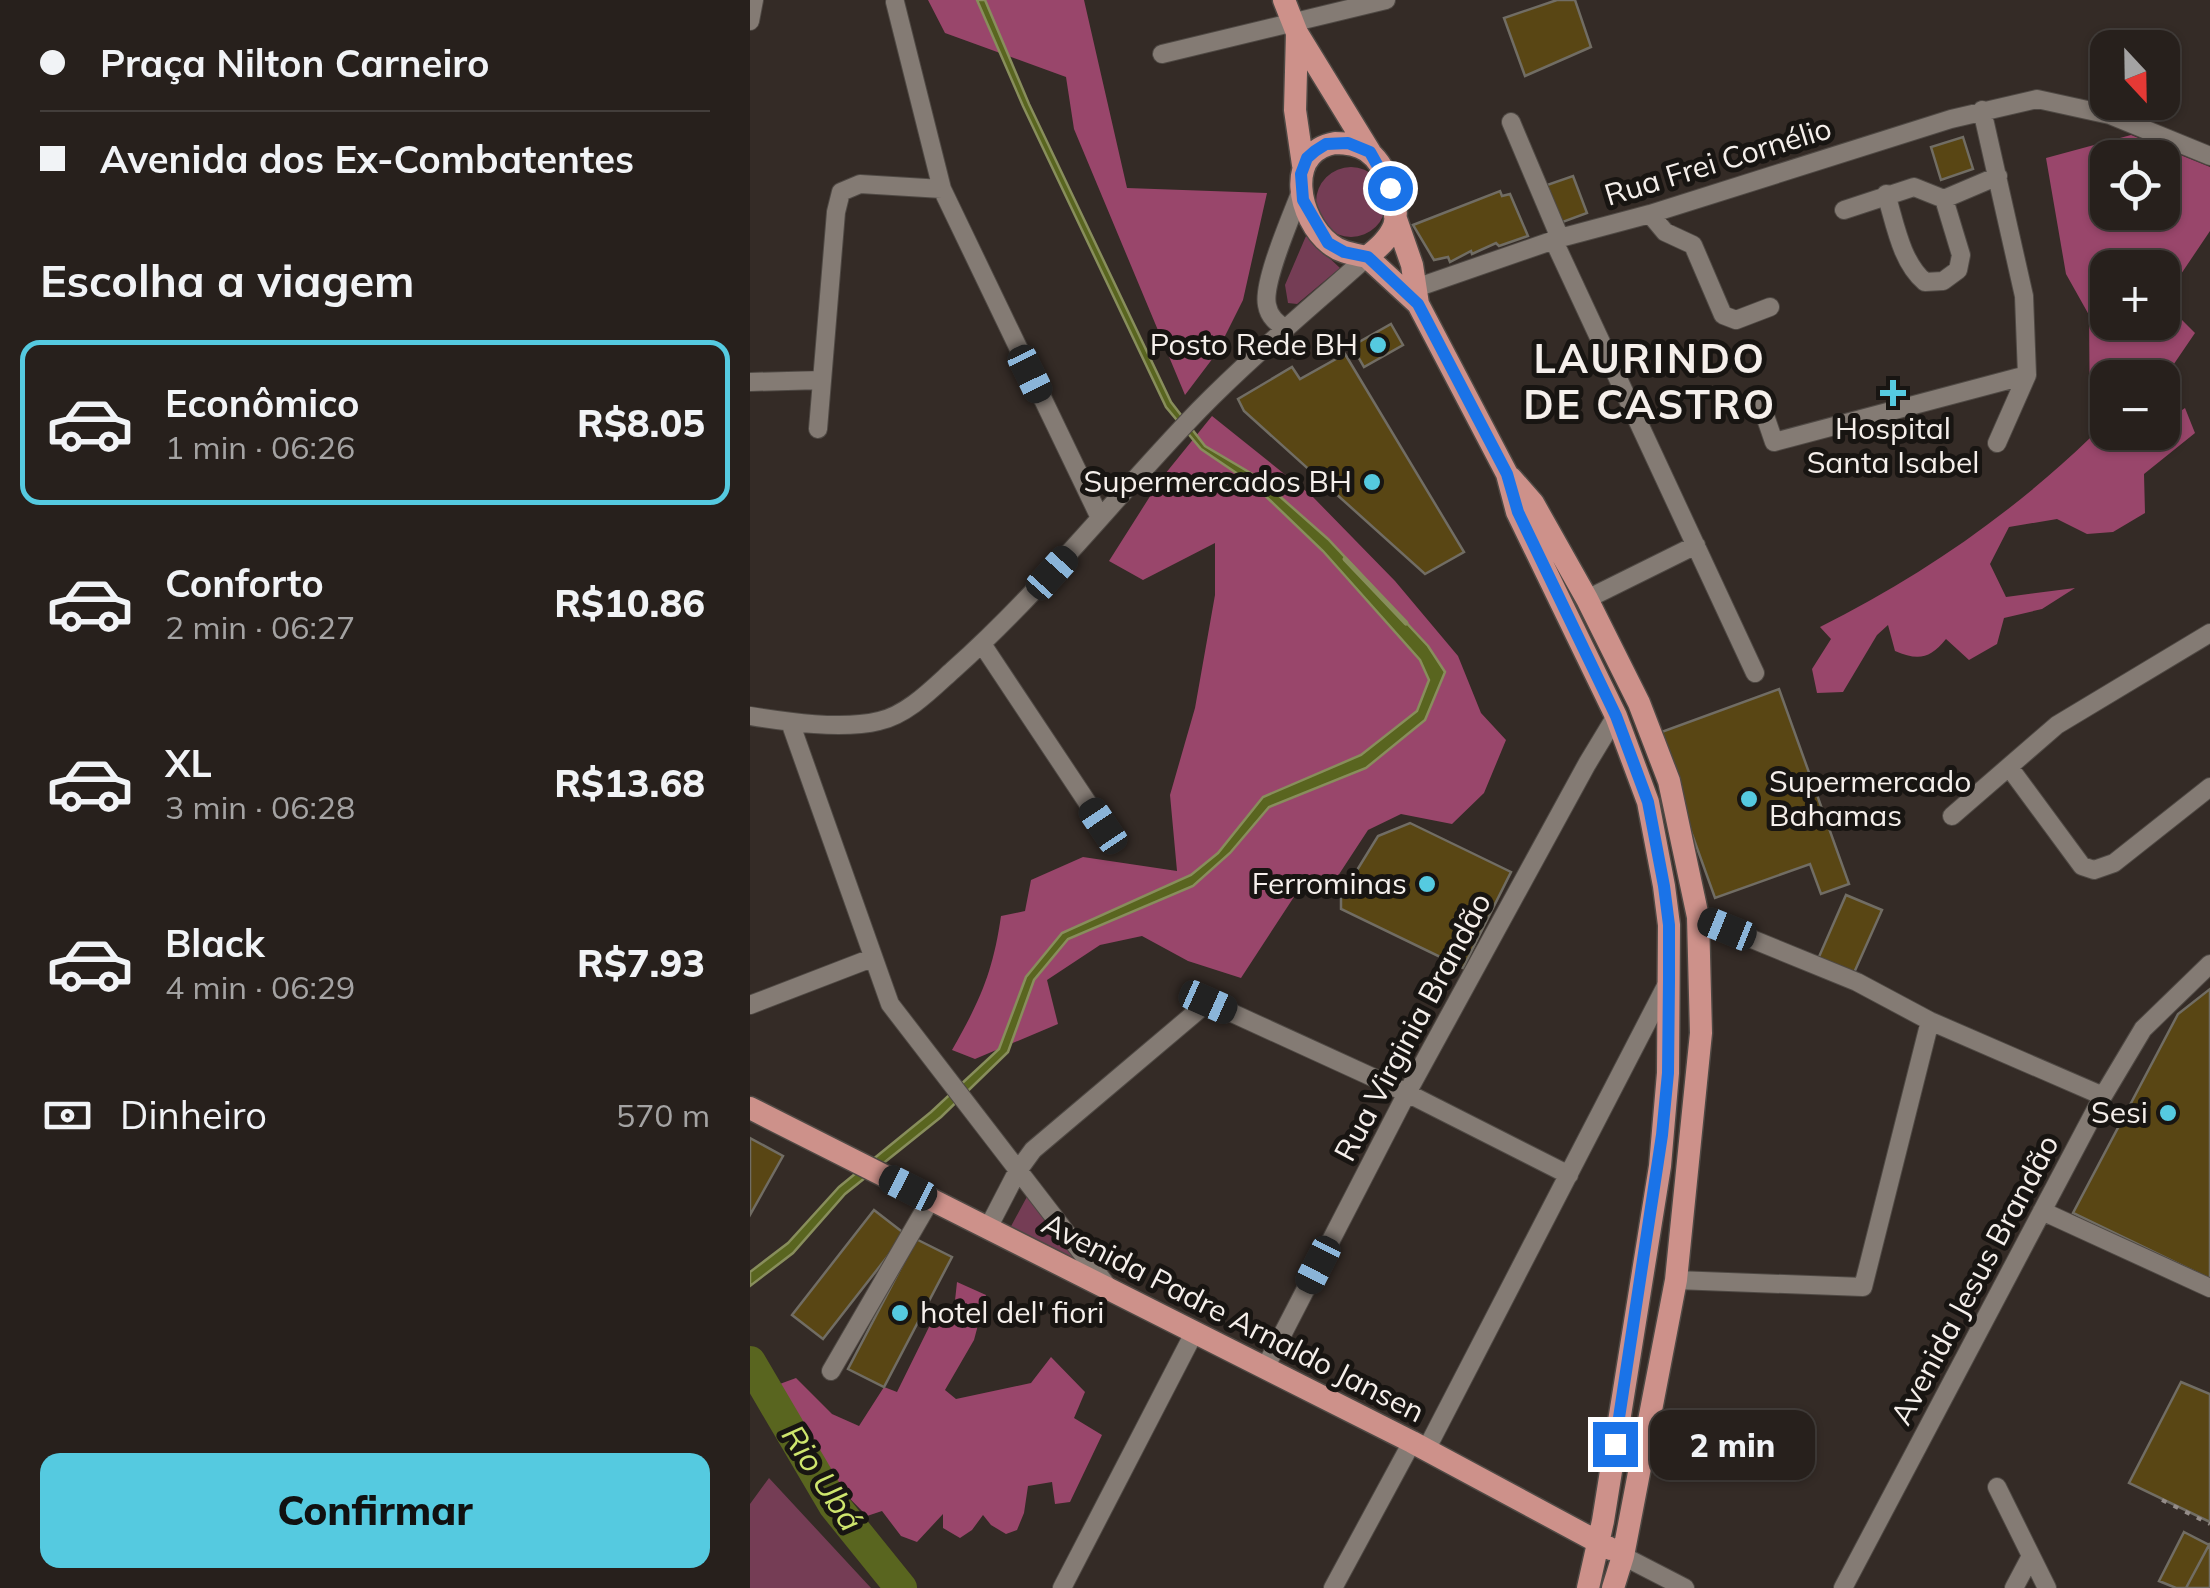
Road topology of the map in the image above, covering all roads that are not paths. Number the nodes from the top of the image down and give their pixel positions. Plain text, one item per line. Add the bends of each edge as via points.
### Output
1 (754, 0) edge
2 (1386, 0) edge
3 (895, 2) edge
4 (1292, 18) edge
5 (750, 21) edge
6 (1162, 54) dead end
7 (1982, 110) junction
8 (1512, 122) dead end
9 (1370, 152) junction
10 (2210, 156) edge
11 (1303, 165) junction
12 (1998, 176) junction
13 (942, 190) junction
14 (1301, 191) junction
15 (1886, 194) junction
16 (1944, 199) junction
17 (1844, 210) dead end
18 (1650, 214) junction
19 (1395, 216) junction
20 (1557, 240) junction
21 (1368, 257) junction
22 (1418, 285) junction
23 (1770, 307) dead end
24 (1286, 328) junction
25 (2028, 376) junction
26 (822, 380) junction
27 (750, 382) edge
28 (1760, 401) dead end
29 (818, 429) dead end
30 (1998, 443) dead end
31 (1507, 474) junction
32 (1100, 518) junction
33 (1696, 546) junction
34 (1588, 600) junction
35 (2210, 633) edge
36 (982, 644) junction
37 (1755, 673) dead end
38 (750, 716) edge
39 (1616, 716) junction
40 (790, 722) junction
41 (2008, 767) junction
42 (2210, 788) edge
43 (1952, 816) dead end
44 (1103, 826) dead end
45 (1698, 917) junction
46 (872, 958) junction
47 (2210, 964) edge
48 (1669, 980) junction
49 (750, 1005) edge
50 (1930, 1021) junction
51 (1407, 1093) junction
52 (2104, 1096) junction
53 (750, 1108) edge
54 (1017, 1172) junction
55 (1570, 1176) junction
56 (931, 1199) junction
57 (2042, 1210) junction
58 (988, 1228) junction
59 (1676, 1280) junction
60 (2210, 1288) edge
61 (1112, 1291) junction
62 (1194, 1333) junction
63 (1265, 1368) junction
64 (832, 1371) dead end
65 (1419, 1446) junction
66 (1998, 1487) dead end
67 (1598, 1543) junction
68 (1622, 1556) junction
69 (2031, 1556) junction
70 (1589, 1584) edge
71 (1062, 1588) edge
72 (1333, 1588) edge
73 (1613, 1588) edge
74 (1685, 1588) edge
75 (1843, 1588) edge
76 (2014, 1588) edge
77 (2047, 1588) edge

1 - 5 street
2 - 4 street
3 - 13 street
4 - 6 street
4 - 9 main road
4 - 11 main road
7 - 10 street, Rua Frei Cornélio via 2037,99 2110,115
7 - 12 street
7 - 18 street, Rua Frei Cornélio
8 - 20 street
9 - 11 main road via 1335,142
9 - 19 main road via 1390,188
11 - 14 main road
12 - 16 street
12 - 25 street via 2024,296
13 - 26 street via 860,184 841,192
13 - 32 street
14 - 21 main road via 1328,243
14 - 24 street via 1266,290 1268,312
15 - 16 street via 1914,186
15 - 16 street via 1908,261 1926,282 1944,281 1958,270 1961,255
15 - 17 street
18 - 20 street, Rua Frei Cornélio
18 - 23 street via 1664,232 1693,245 1723,315 1736,320
19 - 21 main road via 1386,239
19 - 22 main road
20 - 22 street, Rua Frei Cornélio
20 - 33 street
21 - 22 main road
21 - 24 street
22 - 31 main road
24 - 32 street
25 - 28 street via 1774,442
25 - 30 street
26 - 27 street
26 - 29 street
31 - 34 main road via 1533,503
31 - 39 main road via 1518,512
32 - 36 street
33 - 34 street
33 - 37 street
34 - 45 main road via 1669,781
35 - 41 street via 2057,724
36 - 40 street via 916,702 880,721
36 - 44 street
38 - 40 street
39 - 48 main road via 1648,802 1669,925
39 - 51 street, Rua Virginia Brandão
40 - 46 street
41 - 42 street via 2082,866 2094,870 2114,863
41 - 43 street
45 - 50 street via 1857,982
45 - 59 main road via 1701,1034
46 - 49 street
46 - 54 street via 890,1004
47 - 52 street, Avenida Jesus Brandão via 2144,1029
48 - 55 street
48 - 67 main road via 1660,1166
50 - 52 street
50 - 59 street via 1863,1287
51 - 54 street via 1208,1002 1033,1150
51 - 55 street
51 - 63 street, Rua Virginia Brandão
52 - 57 street, Avenida Jesus Brandão
53 - 56 main road, Avenida Padre Arnaldo Jansen
54 - 58 street
54 - 61 street
55 - 65 street
56 - 58 main road, Avenida Padre Arnaldo Jansen
56 - 64 street
57 - 60 street
57 - 75 street, Avenida Jesus Brandão
58 - 61 main road, Avenida Padre Arnaldo Jansen
59 - 68 main road
61 - 62 main road, Avenida Padre Arnaldo Jansen
62 - 63 main road, Avenida Padre Arnaldo Jansen
62 - 71 street
63 - 65 main road, Avenida Padre Arnaldo Jansen
65 - 67 main road, Avenida Padre Arnaldo Jansen
65 - 72 street
66 - 69 street
67 - 68 main road, Avenida Padre Arnaldo Jansen
67 - 70 main road
68 - 70 main road
68 - 73 main road
68 - 74 street, Avenida Padre Arnaldo Jansen
69 - 76 street
69 - 77 street

